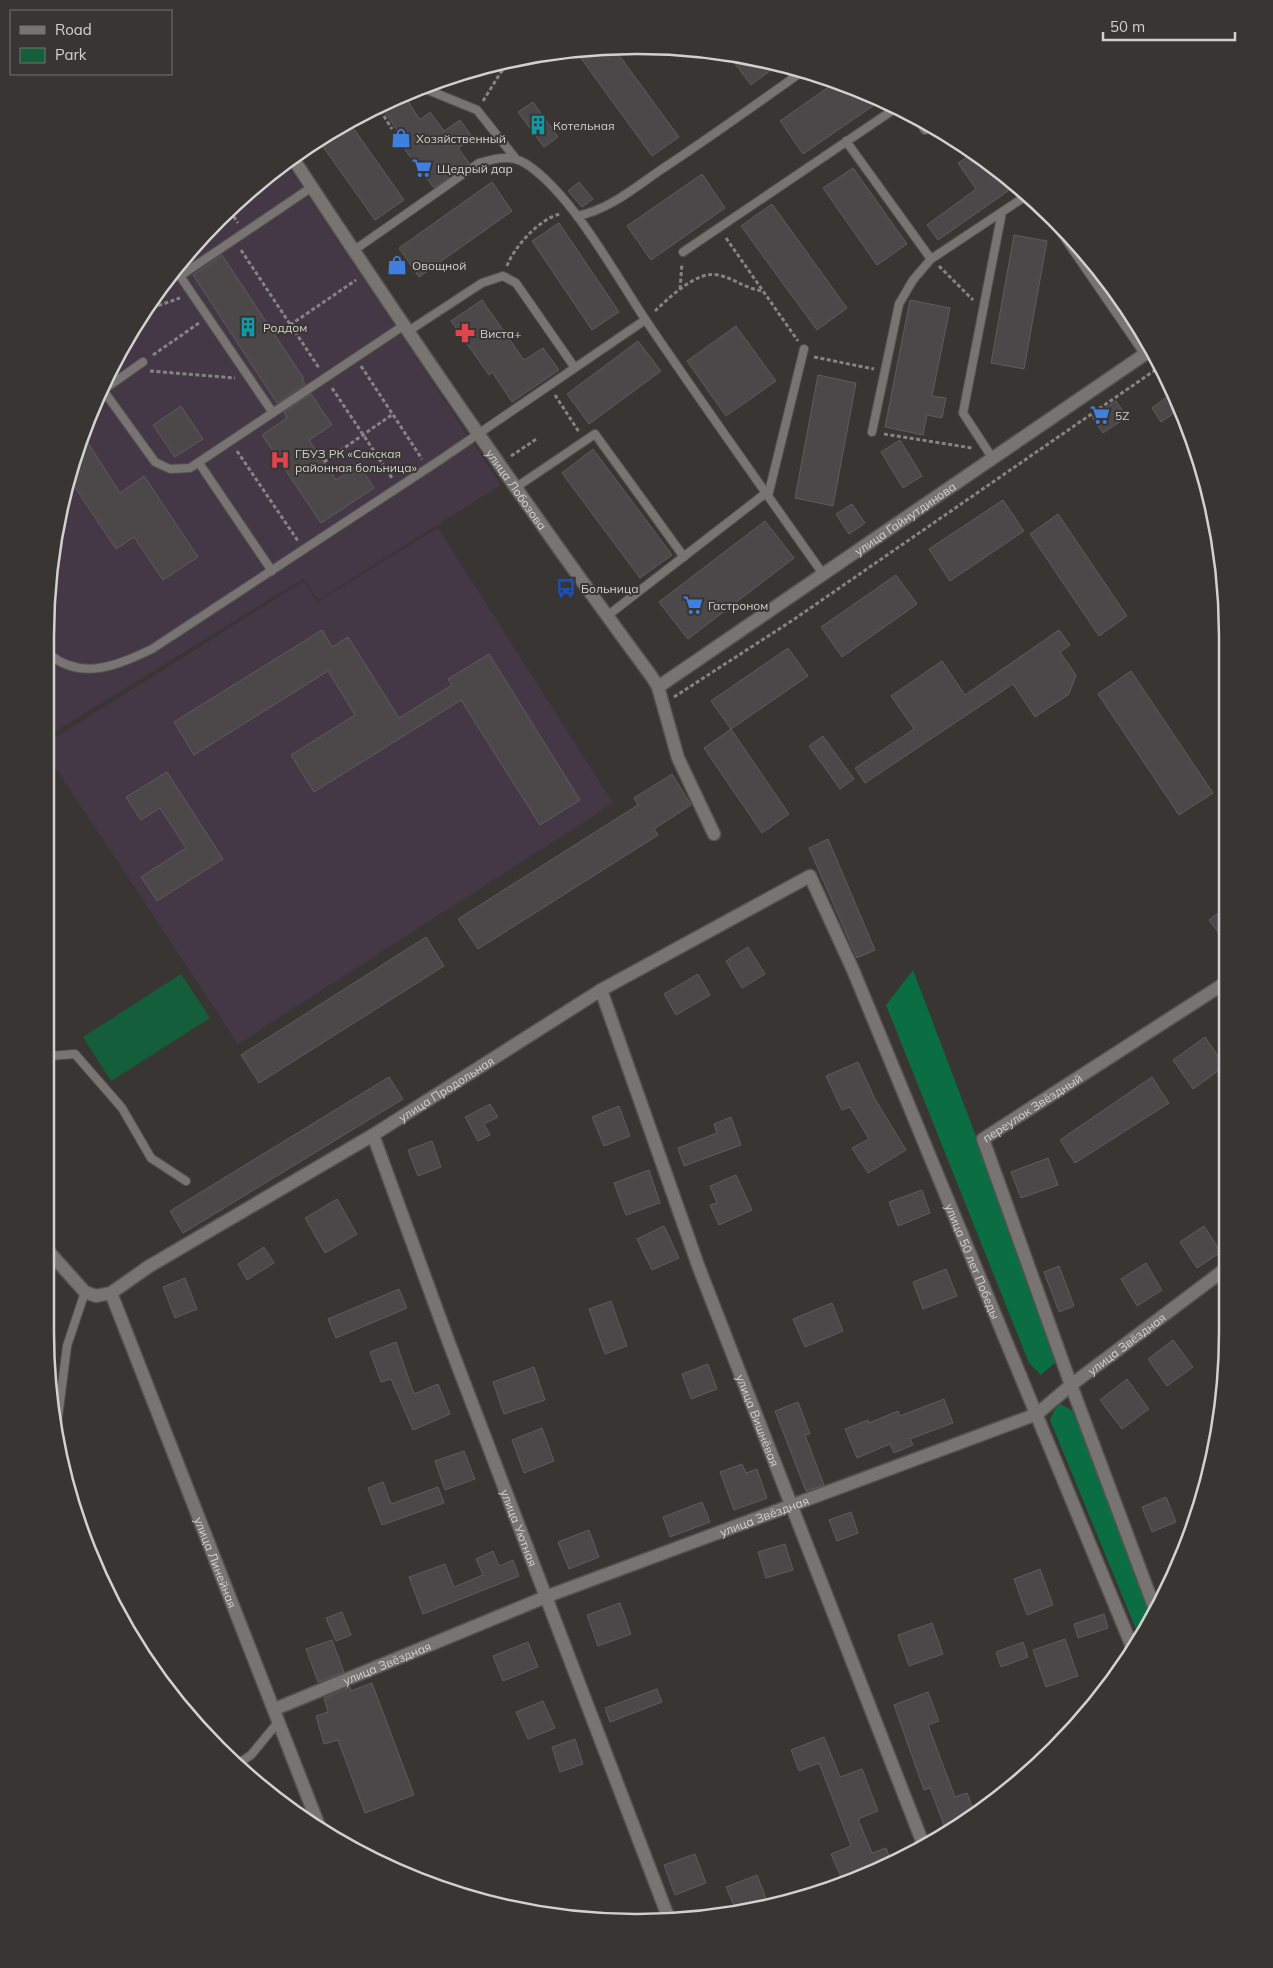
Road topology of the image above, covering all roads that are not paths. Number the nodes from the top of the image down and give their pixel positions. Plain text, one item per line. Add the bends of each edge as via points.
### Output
1 (795, 76) edge
2 (431, 91) edge
3 (890, 112) edge
4 (846, 141) junction
5 (516, 159) junction
6 (296, 164) edge
7 (312, 187) junction
8 (1022, 199) edge
9 (1002, 212) junction
10 (577, 216) junction
11 (353, 251) junction
12 (683, 252) road end
13 (1079, 257) edge
14 (931, 259) junction
15 (645, 320) junction
16 (405, 329) junction
17 (1133, 332) edge
18 (804, 349) road end
19 (1146, 354) edge
20 (143, 362) road end
21 (575, 368) junction
22 (112, 382) edge
23 (106, 396) edge
24 (273, 414) junction
25 (872, 432) road end
26 (477, 435) junction
27 (990, 454) junction
28 (199, 463) junction
29 (515, 488) junction
30 (767, 495) junction
31 (684, 557) junction
32 (272, 571) junction
33 (823, 574) junction
34 (607, 616) junction
35 (54, 658) edge
36 (661, 695) junction
37 (714, 834) dead end
38 (810, 876) joint
39 (1219, 987) edge
40 (601, 990) junction
41 (54, 1056) edge
42 (373, 1135) junction
43 (186, 1181) dead end
44 (54, 1257) edge
45 (1219, 1274) edge
46 (85, 1292) junction
47 (111, 1293) junction
48 (1071, 1385) junction
49 (59, 1409) edge
50 (1037, 1414) junction
51 (793, 1507) junction
52 (548, 1596) junction
53 (1152, 1602) edge
54 (1130, 1641) edge
55 (277, 1715) junction
56 (242, 1761) edge
57 (316, 1818) edge
58 (921, 1839) edge
59 (667, 1913) edge

1 - 10 lane via 611,203 593,213
2 - 5 lane via 477,110
3 - 4 lane
4 - 12 lane
4 - 14 lane
5 - 10 lane via 532,167
5 - 11 lane via 499,156 479,163
6 - 7 street, улица Лобозова
7 - 11 street, улица Лобозова
7 - 24 lane via 180,276
8 - 9 lane
9 - 14 lane
9 - 27 lane via 962,413
10 - 15 lane
11 - 16 street, улица Лобозова
13 - 17 lane
14 - 25 lane via 912,280 900,304
15 - 21 lane
15 - 30 lane
16 - 21 lane via 482,283 503,276 516,283
16 - 24 lane
16 - 26 street, улица Лобозова
18 - 30 lane
19 - 27 street, улица Гайнутдинова
20 - 22 lane
21 - 26 lane
23 - 28 lane via 155,462 180,470
24 - 28 lane
26 - 29 street, улица Лобозова
26 - 32 lane
27 - 33 street, улица Гайнутдинова
28 - 32 lane
29 - 31 lane via 595,434
29 - 34 street, улица Лобозова
30 - 31 lane
30 - 33 lane
31 - 34 lane
32 - 35 lane via 152,649 126,662 88,670 67,666
33 - 36 street, улица Гайнутдинова
34 - 36 street, улица Лобозова
36 - 37 street, улица Лобозова via 678,758
38 - 40 street, улица Продольная
38 - 50 street, улица 50 лет Победы via 853,970
39 - 48 street, переулок Звёздный via 983,1139
40 - 42 street, улица Продольная
40 - 51 street, улица Вишнёвая via 699,1268
41 - 43 lane via 75,1054 122,1108 151,1158
42 - 47 street, улица Продольная via 148,1266
42 - 52 street, улица Уютная via 449,1343
44 - 46 street
45 - 48 street, улица Звёздная
46 - 47 street via 96,1296
46 - 49 lane via 67,1346
47 - 55 street, улица Линейная
48 - 50 street, улица Звёздная
48 - 53 street
50 - 51 street, улица Звёздная
50 - 54 street, улица 50 лет Победы
51 - 52 street, улица Звёздная
51 - 58 street, улица Вишнёвая
52 - 55 street, улица Звёздная
52 - 59 street, улица Уютная
55 - 56 lane via 251,1755
55 - 57 street, улица Линейная

